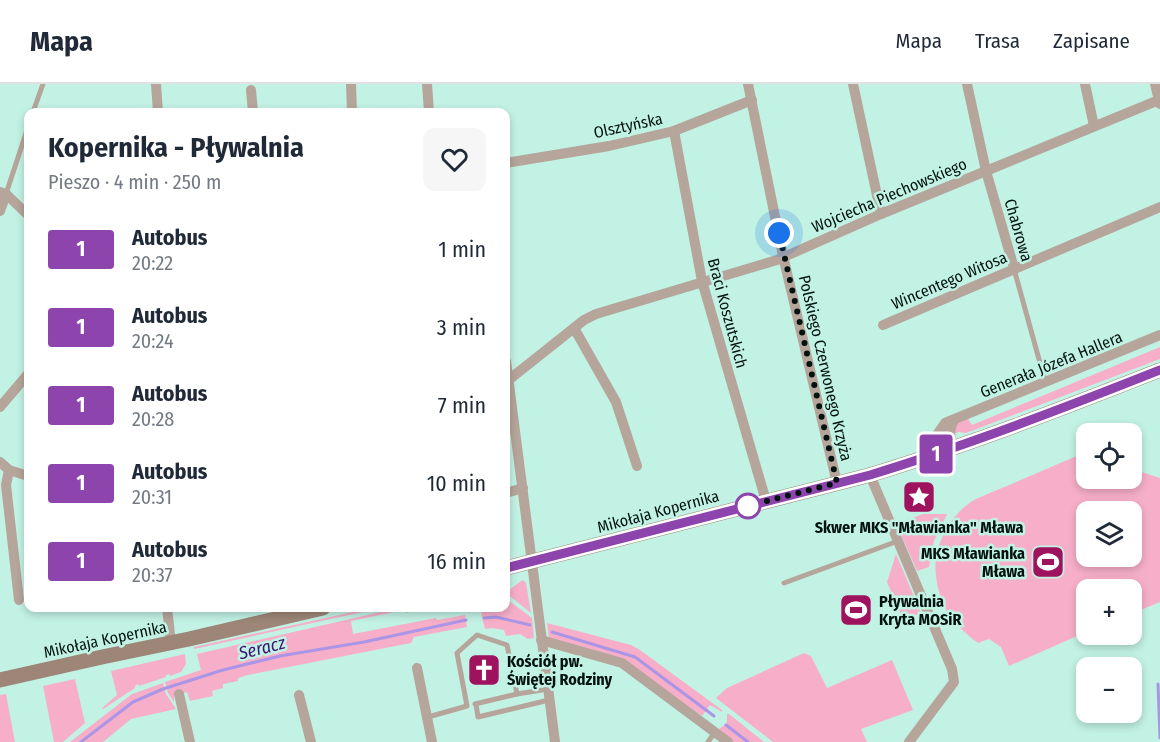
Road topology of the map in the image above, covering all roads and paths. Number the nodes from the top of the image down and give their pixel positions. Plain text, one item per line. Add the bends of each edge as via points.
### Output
1 (43, 84) edge
2 (156, 84) edge
3 (351, 84) edge
4 (427, 84) edge
5 (748, 84) edge
6 (854, 84) edge
7 (967, 84) edge
8 (1085, 84) edge
9 (1155, 84) edge
10 (251, 90) dead end
11 (752, 100) junction
12 (1159, 102) edge
13 (34, 108) edge
14 (158, 108) edge
15 (253, 108) edge
16 (352, 108) edge
17 (429, 108) edge
18 (1094, 126) junction
19 (674, 131) junction
20 (24, 138) edge
21 (510, 162) edge
22 (986, 171) junction
23 (3, 193) edge
24 (1160, 207) edge
25 (0, 211) edge
26 (24, 211) edge
27 (881, 214) junction
28 (783, 255) junction
29 (1014, 268) junction
30 (702, 281) junction
31 (883, 325) dead end
32 (574, 328) junction
33 (1160, 335) edge
34 (1160, 370) edge
35 (24, 380) edge
36 (510, 380) edge
37 (1046, 383) junction
38 (510, 402) edge
39 (0, 407) edge
40 (949, 450) junction
41 (0, 462) edge
42 (637, 466) dead end
43 (9, 470) junction
44 (24, 475) edge
45 (870, 475) junction
46 (837, 483) junction
47 (523, 488) junction
48 (510, 492) edge
49 (766, 501) junction
50 (898, 541) junction
51 (532, 563) junction
52 (510, 567) edge
53 (784, 583) dead end
54 (19, 600) dead end
55 (167, 612) edge
56 (305, 612) edge
57 (541, 640) junction
58 (171, 643) junction
59 (417, 668) dead end
60 (0, 680) edge
61 (542, 690) dead end
62 (179, 694) dead end
63 (517, 694) junction
64 (299, 695) dead end
65 (549, 700) junction
66 (476, 704) junction
67 (467, 706) junction
68 (427, 717) junction
69 (715, 732) junction
70 (190, 742) edge
71 (311, 742) edge
72 (432, 742) edge
73 (555, 742) edge
74 (708, 742) edge
75 (728, 742) edge
76 (909, 742) edge

1 - 13 lane
2 - 14 street
3 - 16 street
4 - 17 street
5 - 11 street, Polskiego Czerwonego Krzyża
6 - 27 street
7 - 22 street, Chabrowa
8 - 18 street
9 - 12 street
10 - 15 street
11 - 19 street, Olsztyńska
11 - 28 street, Polskiego Czerwonego Krzyża
12 - 18 street, Wojciecha Piechowskiego
18 - 22 street, Wojciecha Piechowskiego
19 - 21 street, Olsztyńska
19 - 30 street, Braci Koszutskich
20 - 23 lane
22 - 27 street, Wojciecha Piechowskiego
22 - 29 street, Chabrowa
23 - 25 street
23 - 26 street
24 - 29 street, Wincentego Witosa
27 - 28 street, Wojciecha Piechowskiego
28 - 30 street, Wojciecha Piechowskiego
28 - 46 street, Polskiego Czerwonego Krzyża
29 - 31 street, Wincentego Witosa
29 - 37 lane, Chabrowa
30 - 32 street, Wojciecha Piechowskiego via 596,314
30 - 49 street, Braci Koszutskich
32 - 36 street, Wojciecha Piechowskiego
32 - 42 street via 616,402
33 - 37 street, Generała Józefa Hallera
34 - 40 street, Mikołaja Kopernika
35 - 39 street
37 - 40 street, Generała Józefa Hallera via 942,426 938,433
38 - 47 street
40 - 45 street, Mikołaja Kopernika
41 - 43 street
43 - 44 street
43 - 54 street via 6,485
45 - 46 street, Mikołaja Kopernika
45 - 50 street
46 - 49 street, Mikołaja Kopernika
47 - 48 street
47 - 51 street
49 - 51 street, Mikołaja Kopernika
50 - 53 lane
50 - 76 street via 954,682
51 - 52 street, Mikołaja Kopernika
51 - 57 street
55 - 58 street
56 - 58 street, Mikołaja Kopernika
57 - 65 street
57 - 69 street via 622,663
58 - 60 street, Mikołaja Kopernika
59 - 68 street
61 - 63 lane
62 - 70 street
63 - 66 lane
63 - 67 lane via 507,645 477,634 456,653
64 - 71 street
65 - 66 lane via 478,717
65 - 73 street
66 - 67 lane
67 - 68 lane
68 - 72 street
69 - 74 lane
69 - 75 street

